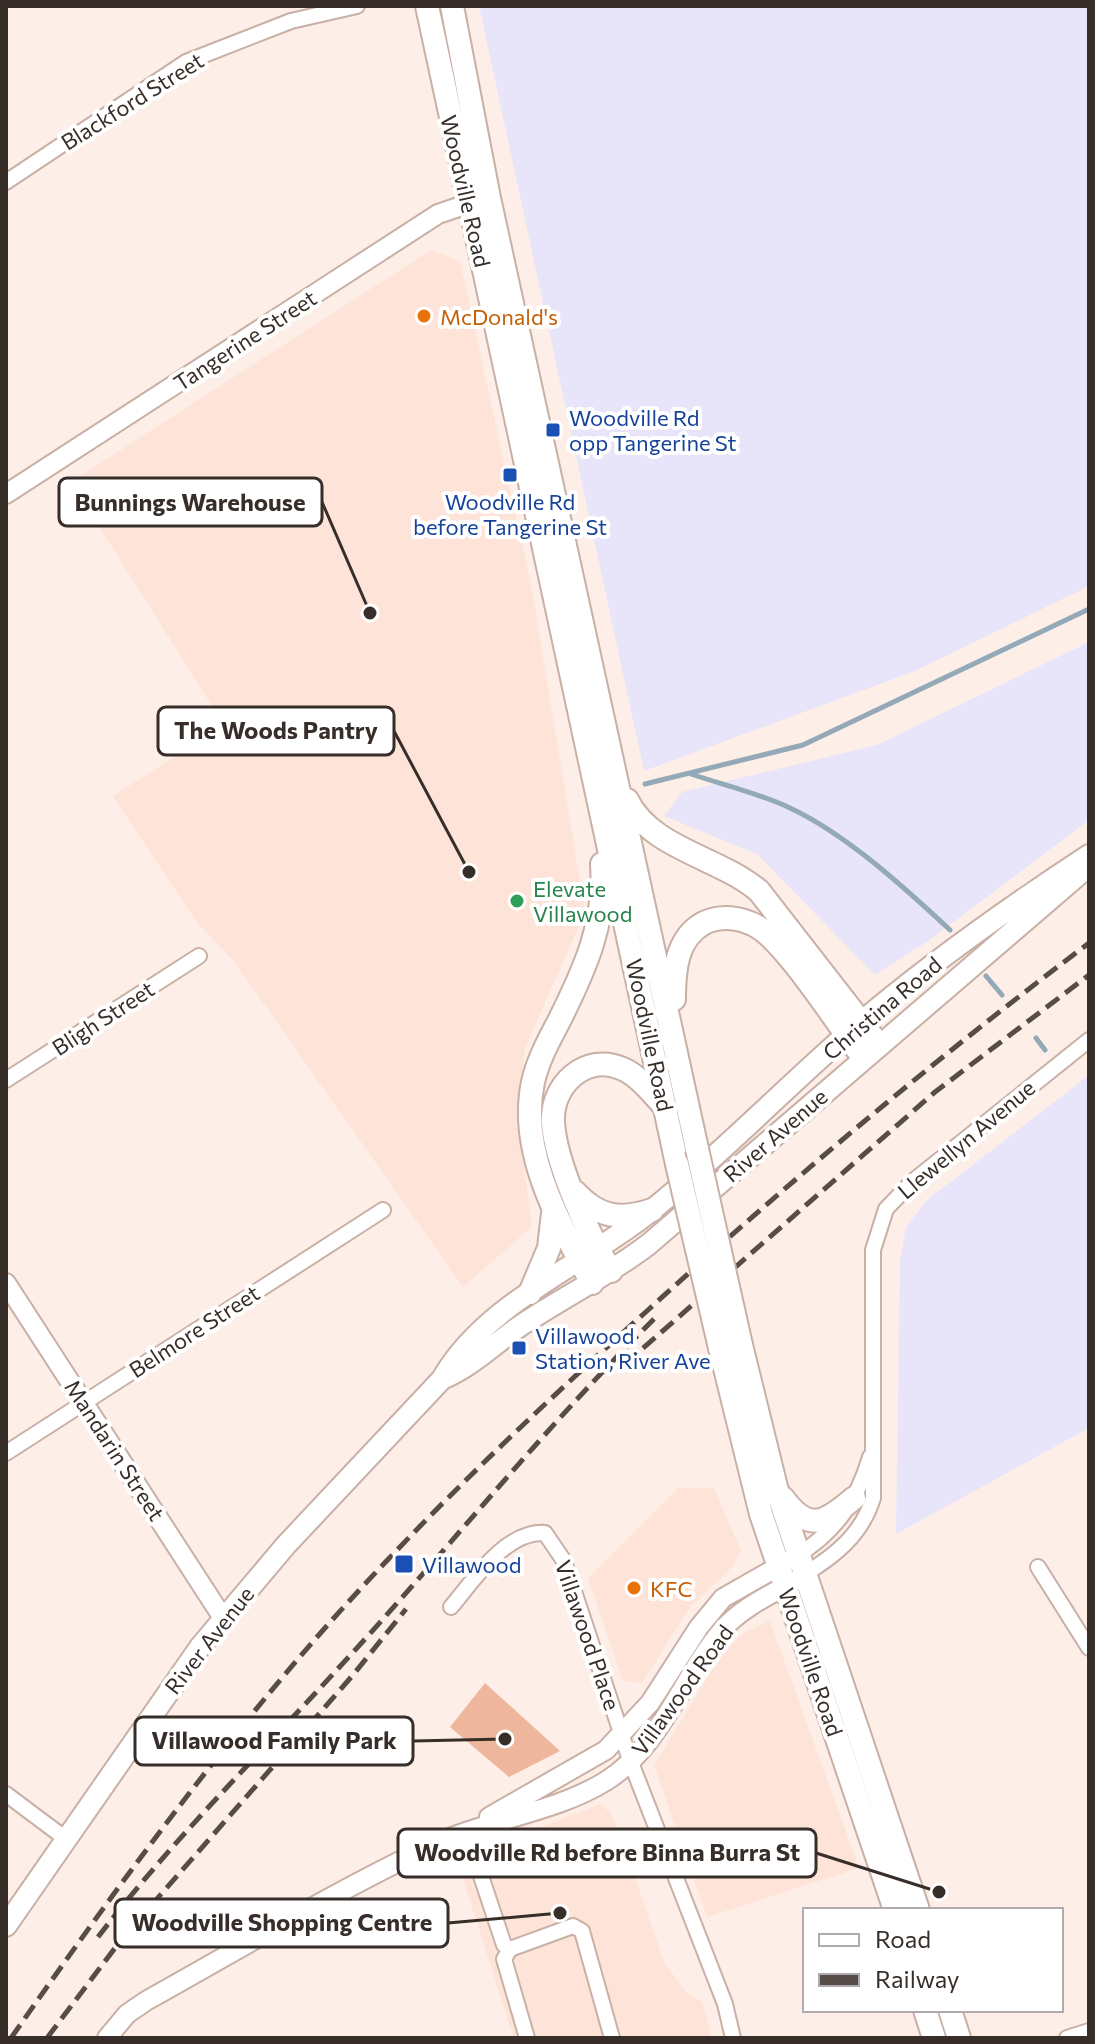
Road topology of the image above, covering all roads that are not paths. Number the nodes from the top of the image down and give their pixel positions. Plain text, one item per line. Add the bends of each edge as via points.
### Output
1 (357, 6) edge
2 (427, 6) edge
3 (452, 6) edge
4 (6, 182) edge
5 (479, 200) junction
6 (6, 494) edge
7 (619, 784) junction
8 (598, 801) junction
9 (1089, 855) edge
10 (1089, 865) edge
11 (199, 956) dead end
12 (854, 1029) junction
13 (674, 1036) junction
14 (1089, 1040) edge
15 (870, 1050) junction
16 (6, 1080) edge
17 (665, 1106) junction
18 (574, 1191) junction
19 (383, 1210) dead end
20 (652, 1210) junction
21 (553, 1213) junction
22 (589, 1256) junction
23 (602, 1277) junction
24 (6, 1283) edge
25 (530, 1293) junction
26 (730, 1346) junction
27 (442, 1379) junction
28 (84, 1402) junction
29 (872, 1449) junction
30 (6, 1453) edge
31 (776, 1487) junction
32 (854, 1498) junction
33 (801, 1565) junction
34 (1038, 1567) dead end
35 (781, 1576) junction
36 (451, 1607) dead end
37 (223, 1618) junction
38 (1089, 1648) edge
39 (623, 1735) junction
40 (630, 1760) junction
41 (6, 1794) edge
42 (466, 1831) junction
43 (66, 1839) junction
44 (894, 1908) edge
45 (917, 1908) edge
46 (6, 1926) edge
47 (510, 1949) junction
48 (926, 2012) edge
49 (951, 2012) edge
50 (1089, 2031) edge
51 (107, 2038) edge
52 (527, 2038) edge
53 (612, 2038) edge
54 (733, 2038) edge
55 (934, 2038) edge
56 (959, 2038) edge
57 (1067, 2038) edge

1 - 4 street, Blackford Street via 291,21 186,62
2 - 5 main road, Woodville Road
3 - 5 main road, Woodville Road
5 - 6 street, Tangerine Street via 438,214
5 - 7 main road, Woodville Road
5 - 8 main road, Woodville Road
7 - 12 main road via 633,812 649,828 759,891
7 - 13 main road, Woodville Road
8 - 17 main road, Woodville Road
8 - 21 main road via 603,881 598,932 541,1058 530,1106 531,1133
9 - 12 main road, Christina Road via 1020,900
10 - 15 main road, River Avenue
11 - 16 street, Bligh Street
12 - 13 main road via 770,936 758,927 715,918 700,925 681,949 674,984
12 - 15 main road
12 - 20 main road, Christina Road
13 - 26 main road, Woodville Road, bridge
14 - 29 street, Llewellyn Avenue via 924,1172 886,1209 873,1250
15 - 23 main road, River Avenue via 668,1229
17 - 18 main road via 621,1068 592,1066 568,1079 558,1092 553,1122
17 - 26 main road, Woodville Road, bridge
18 - 20 main road via 594,1210 613,1217
18 - 22 main road
19 - 28 street, Belmore Street
20 - 22 main road, River Avenue
21 - 22 main road
21 - 25 main road via 549,1248
22 - 23 main road
22 - 25 main road, River Avenue
23 - 27 main road, River Avenue
24 - 28 street, Mandarin Street
25 - 27 main road, River Avenue via 462,1349
26 - 31 main road, Woodville Road
26 - 35 main road, Woodville Road
27 - 37 main road, River Avenue
28 - 30 street, Belmore Street
28 - 37 street, Mandarin Street
29 - 32 street, Llewellyn Avenue
29 - 33 street, Llewellyn Avenue via 876,1483 862,1526 835,1553
31 - 32 main road via 795,1512 816,1521
31 - 33 main road, Woodville Road
32 - 33 street, Llewellyn Avenue
33 - 35 street, Villawood Road
33 - 45 main road, Woodville Road
34 - 38 street
35 - 39 street, Villawood Road via 723,1598
35 - 40 street, Villawood Road via 723,1630 655,1732
35 - 44 main road, Woodville Road
36 - 39 street, Villawood Place via 521,1536 545,1533 564,1561
37 - 43 main road, River Avenue
39 - 40 street, Villawood Place
39 - 42 street, Villawood Road via 586,1763
40 - 42 street, Villawood Road via 595,1786
40 - 54 street, Villawood Place via 725,2004
41 - 43 street
42 - 47 street via 504,1945
42 - 51 street, Villawood Road via 359,1882 146,2001
43 - 46 main road, River Avenue
47 - 52 street via 504,1959
47 - 53 street via 578,1928
48 - 55 main road
49 - 56 main road
50 - 57 street

